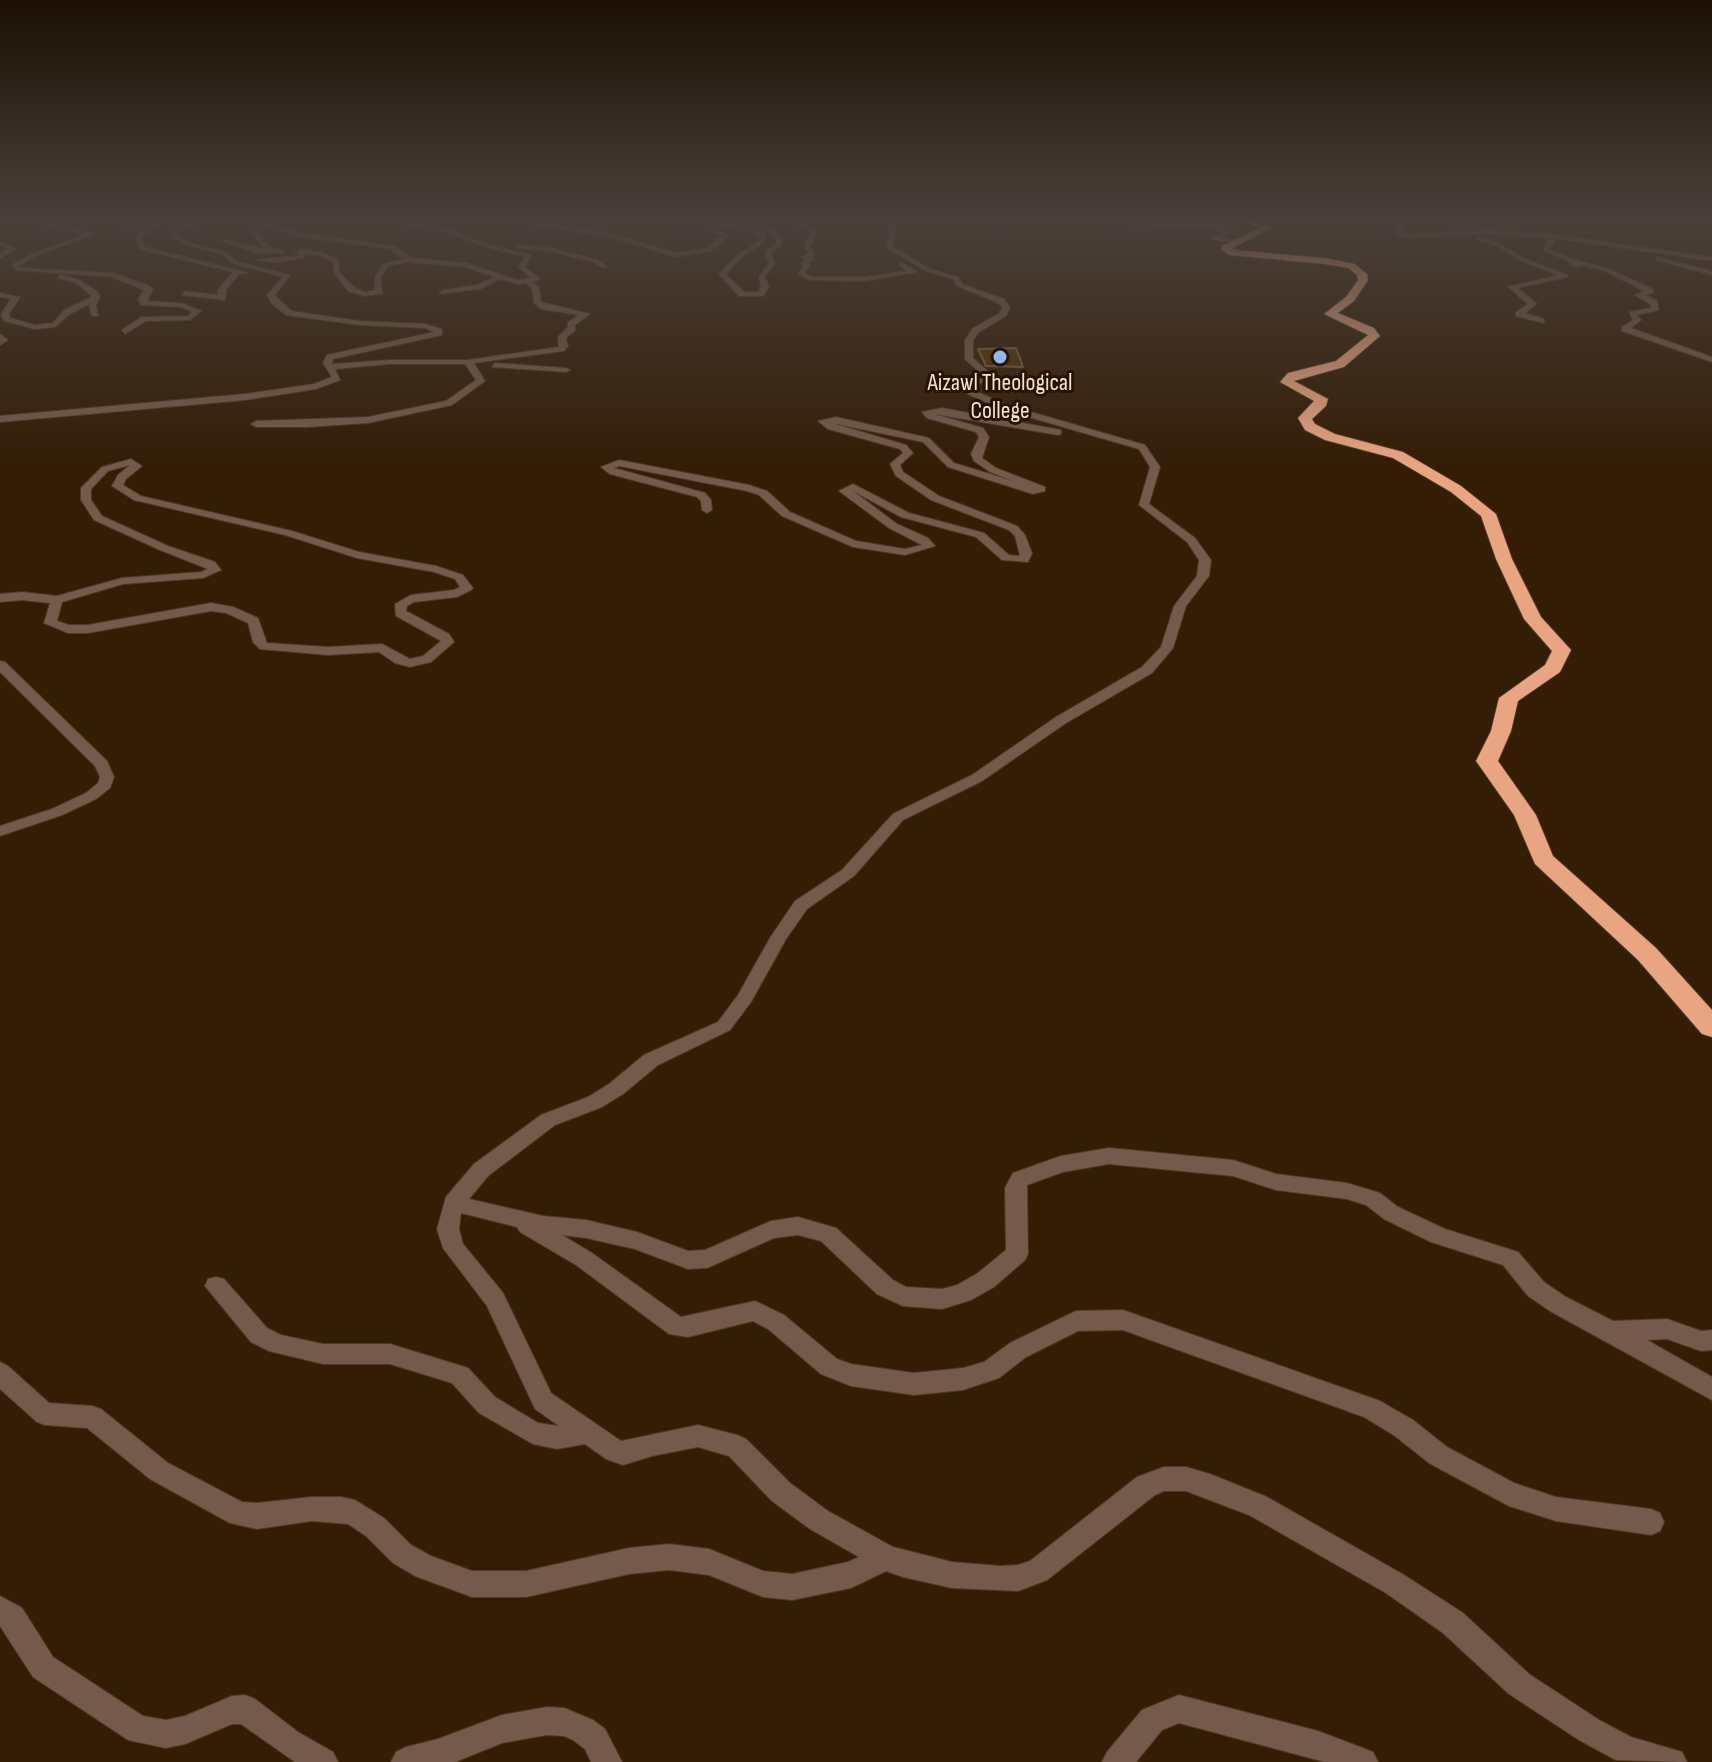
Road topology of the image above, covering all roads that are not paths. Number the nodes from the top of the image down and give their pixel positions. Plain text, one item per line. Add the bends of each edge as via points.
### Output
1 (14, 300) edge
2 (90, 300) edge
3 (94, 300) edge
4 (143, 300) edge
5 (274, 300) edge
6 (537, 300) edge
7 (999, 300) edge
8 (1348, 300) edge
9 (1528, 300) edge
10 (1649, 300) edge
11 (95, 314) dead end
12 (3, 320) edge
13 (1541, 321) dead end
14 (125, 332) dead end
15 (0, 336) edge
16 (0, 343) edge
17 (1712, 360) edge
18 (468, 364) junction
19 (329, 367) junction
20 (566, 370) dead end
21 (0, 419) edge
22 (256, 424) dead end
23 (1123, 439) junction
24 (707, 510) dead end
25 (0, 598) edge
26 (57, 600) junction
27 (0, 665) edge
28 (0, 831) edge
29 (1712, 1027) edge
30 (453, 1203) junction
31 (515, 1219) junction
32 (216, 1286) dead end
33 (1611, 1331) junction
34 (1712, 1340) edge
35 (0, 1373) edge
36 (1712, 1389) edge
37 (585, 1433) junction
38 (1651, 1522) dead end
39 (885, 1557) junction
40 (0, 1609) edge
41 (323, 1762) edge
42 (406, 1762) edge
43 (607, 1762) edge
44 (1117, 1762) edge
45 (1363, 1762) edge
46 (1672, 1762) edge

1 - 12 street
2 - 12 street via 52,326
3 - 11 street
4 - 14 street via 197,311 192,318 144,319
5 - 19 street via 299,316 440,331 335,355 327,359
6 - 18 street via 544,307 586,314 562,337 563,347
7 - 23 street via 1006,307 1003,314 969,340 969,359 989,376 969,386 971,392 1046,420
8 - 29 highway via 1330,314 1374,336 1340,364 1286,382 1321,399 1305,418 1310,427 1398,455 1488,514 1533,619 1562,650 1553,668 1509,698 1487,761 1525,815 1543,859 1647,954
9 - 13 street via 1533,304 1519,314
10 - 17 street via 1655,310 1632,314 1637,320 1625,329
15 - 16 street
18 - 19 street
18 - 20 street
18 - 22 street via 481,381 449,403 368,420
19 - 21 street via 337,378 296,389
23 - 24 street via 926,412 980,430 984,437 977,459 1041,489 1029,491 951,465 926,440 823,421 903,447 908,453 895,464 899,474 935,498 1013,528 1020,535 1024,560 1001,555 980,535 905,515 853,487 844,491 930,546 905,552 853,544 786,514 749,488 619,463 606,467 701,495
23 - 30 street via 1142,447 1154,462 1144,505 1191,540 1206,567 1180,606 1157,663 977,778 898,817 848,873 789,920 732,1020 651,1060 595,1102 548,1120 481,1170
25 - 26 street
26 - 26 street via 122,581 215,570 98,518 86,500 86,488 105,469 131,462 137,466 117,486 138,498 279,530 357,555 436,569 459,577 467,588 401,604 400,613 448,642 430,658 410,663 382,648 272,648 259,642 254,621 211,607 68,629 50,623
27 - 28 street via 102,764 107,777 99,791 82,801
30 - 31 street
30 - 37 street via 448,1229 454,1248 495,1300 543,1401
31 - 33 street via 637,1241 688,1260 707,1259 771,1230 798,1226 828,1234 885,1287 903,1296 942,1299 986,1280 1017,1254 1015,1188 1020,1179 1061,1164 1109,1156 1187,1162 1373,1199 1428,1231 1510,1258 1536,1289
31 - 38 street via 584,1259 677,1327 755,1311 829,1367 851,1375 914,1384 963,1379 991,1371 1018,1350 1076,1321 1123,1320 1372,1409 1438,1455 1509,1494 1556,1509
32 - 37 street via 259,1335 277,1344 323,1354 390,1354 460,1375 487,1405 533,1433 557,1438
33 - 34 street via 1667,1329
33 - 36 street
35 - 39 street via 45,1414 92,1417 159,1471 239,1514 312,1509 355,1513 413,1561 472,1584 526,1584 669,1557 709,1562 763,1584 792,1587 851,1575
37 - 39 street via 623,1453 698,1436 737,1447 781,1492
39 - 46 street via 952,1575 1018,1578 1038,1571 1146,1486 1186,1479 1258,1506 1384,1578 1453,1623 1519,1684 1589,1730 1626,1750
40 - 41 street via 12,1618 43,1667 138,1730 176,1732 245,1709
42 - 43 street via 502,1729 547,1721 583,1730 595,1739
44 - 45 street via 1152,1720 1179,1709

